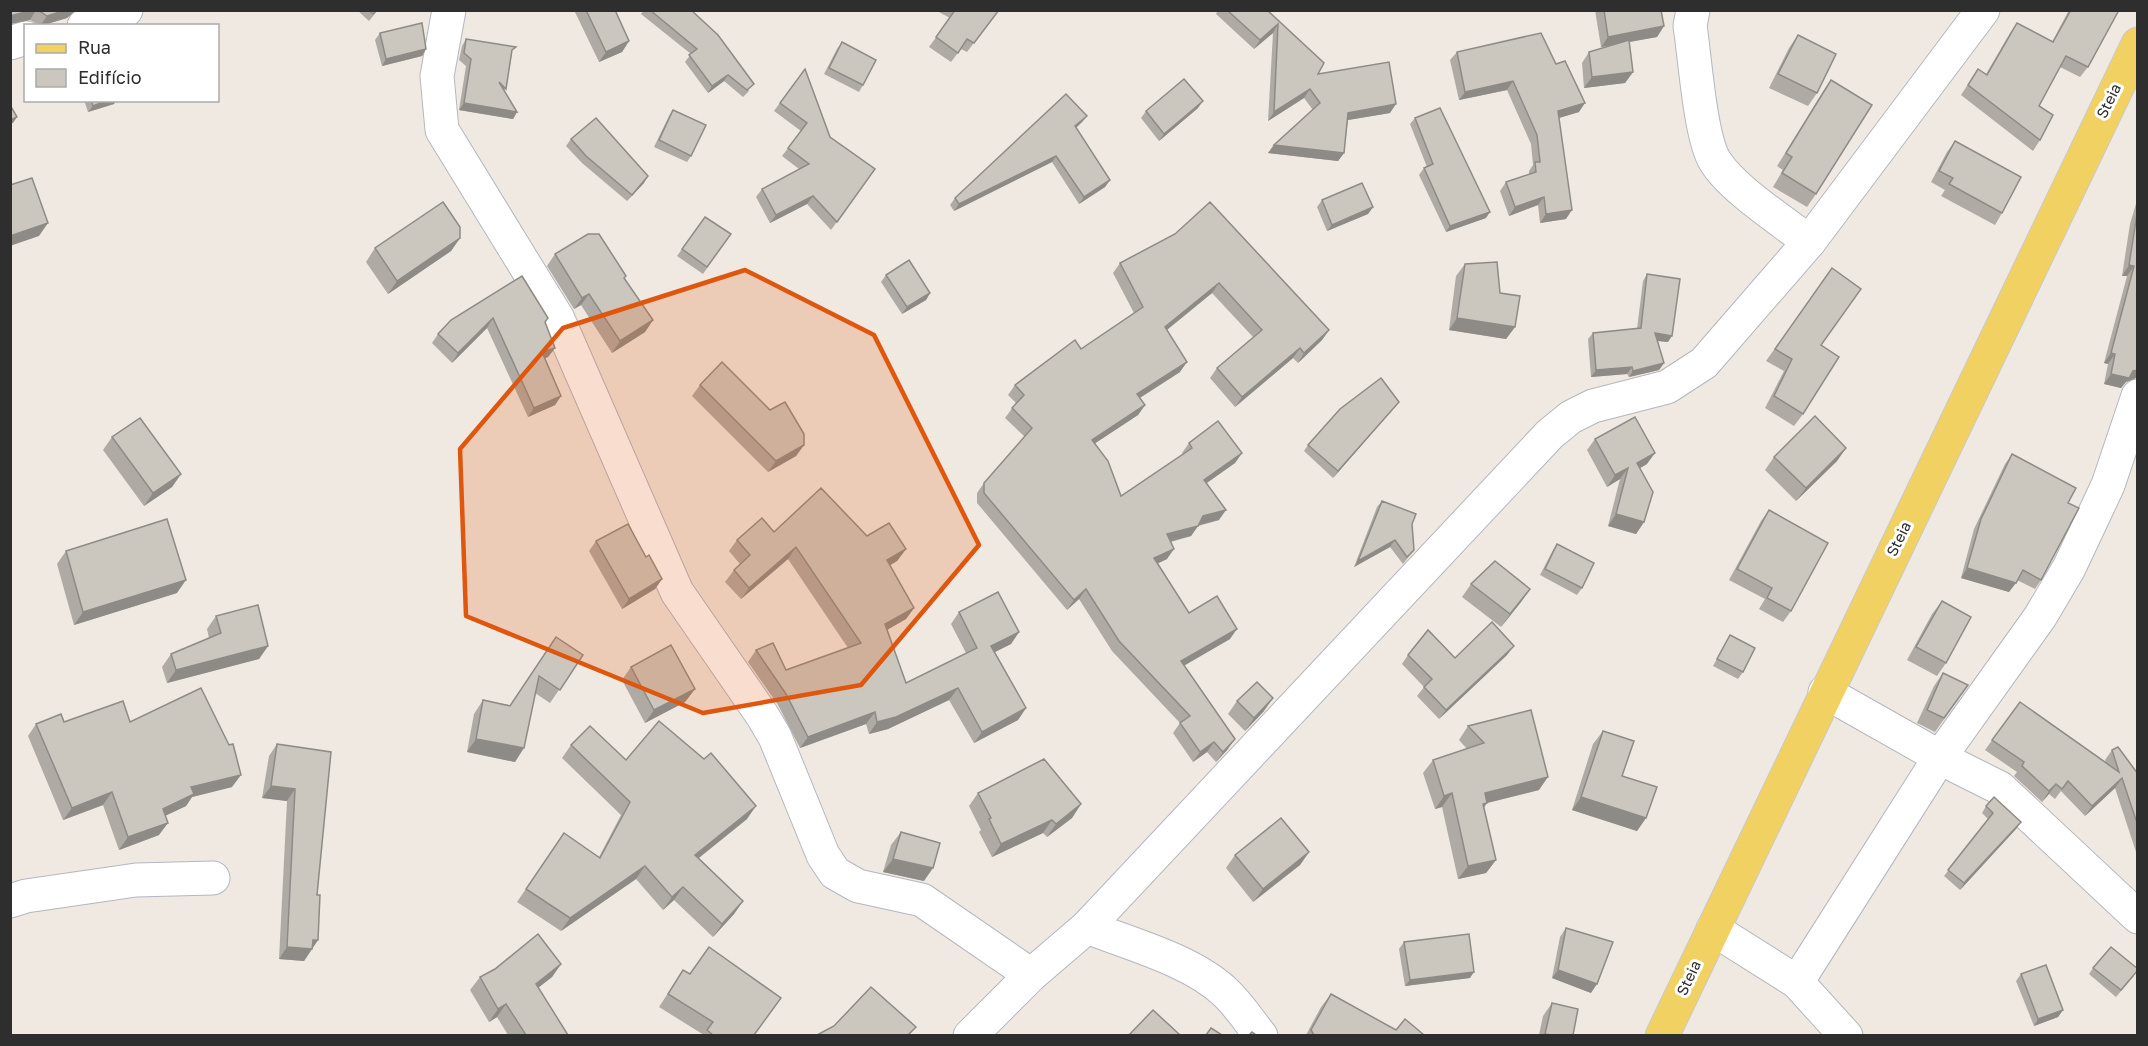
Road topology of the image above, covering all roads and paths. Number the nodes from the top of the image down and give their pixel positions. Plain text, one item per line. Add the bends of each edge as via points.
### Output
1 (126, 10) edge
2 (449, 10) edge
3 (1692, 10) edge
4 (1983, 10) edge
5 (91, 24) edge
6 (2138, 44) edge
7 (1809, 242) junction
8 (2138, 396) edge
9 (1825, 692) junction
10 (1940, 757) junction
11 (213, 878) dead end
12 (10, 901) edge
13 (2138, 917) edge
14 (1087, 927) junction
15 (1713, 929) junction
16 (1031, 975) junction
17 (1797, 982) junction
18 (970, 1035) edge
19 (1260, 1035) edge
20 (1662, 1035) edge
21 (1846, 1035) edge

1 - 5 street
2 - 16 street via 437,76 442,130 558,319 677,592 775,737 823,855 835,873 858,886 922,900
3 - 7 street via 1690,26 1705,129 1715,161 1733,181
4 - 7 street
6 - 9 main road, Steia
7 - 14 street via 1704,363 1667,387 1593,406 1550,434
8 - 10 street via 2108,485 2069,568 2040,617
9 - 10 street
9 - 15 main road, Steia
10 - 13 street via 2000,788
10 - 17 street
11 - 12 street via 136,880
14 - 16 street
14 - 19 street via 1205,978 1237,1005
15 - 17 street
15 - 20 main road, Steia
16 - 18 street
17 - 21 street

